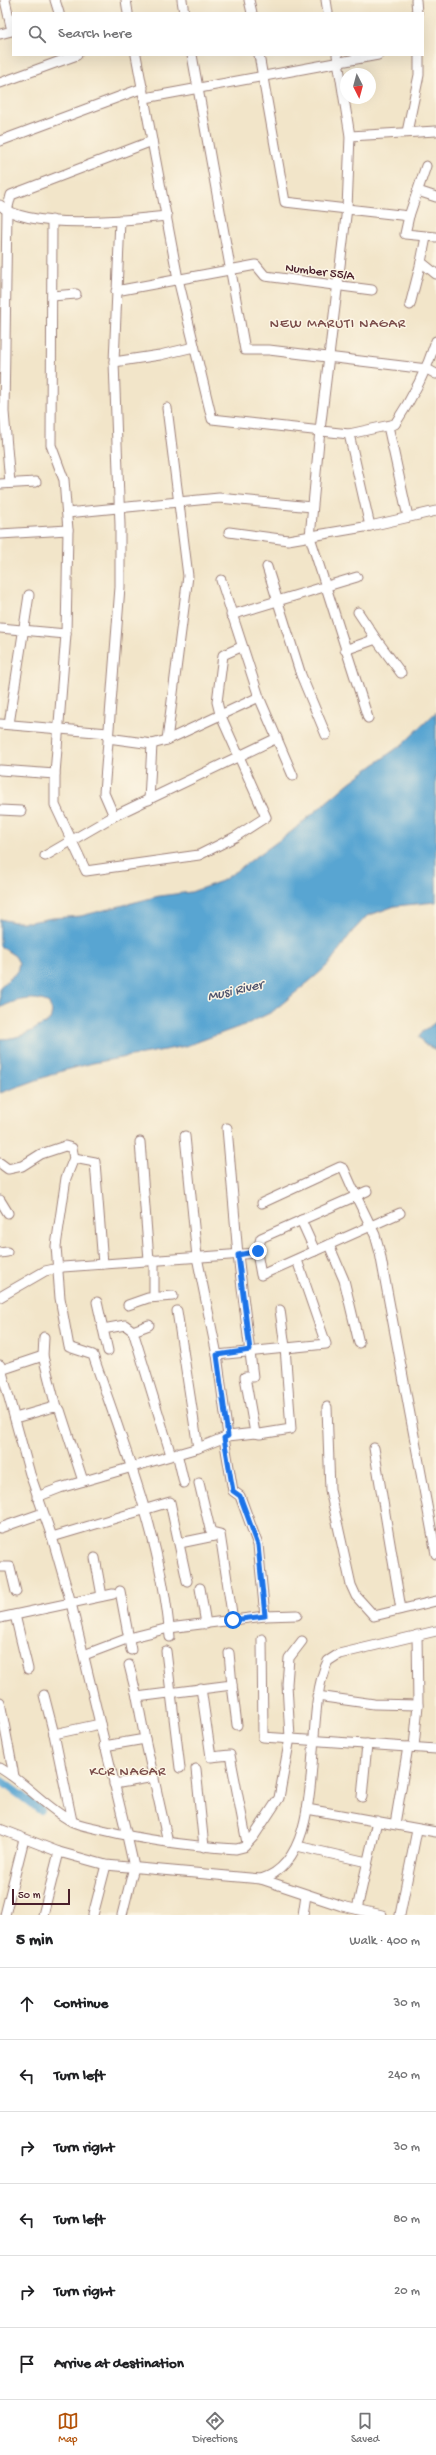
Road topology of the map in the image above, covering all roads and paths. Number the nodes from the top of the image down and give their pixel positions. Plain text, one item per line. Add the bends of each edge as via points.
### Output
1 (5, 0) edge
2 (56, 0) edge
3 (126, 0) edge
4 (182, 0) edge
5 (249, 0) edge
6 (326, 0) edge
7 (416, 0) edge
8 (59, 12) edge
9 (128, 12) edge
10 (184, 12) edge
11 (252, 12) edge
12 (328, 12) edge
13 (417, 12) edge
14 (12, 29) edge
15 (12, 33) edge
16 (0, 34) edge
17 (74, 56) edge
18 (136, 56) edge
19 (192, 56) edge
20 (259, 56) edge
21 (364, 56) edge
22 (419, 56) edge
23 (337, 58) edge
24 (262, 76) junction
25 (0, 83) edge
26 (143, 88) junction
27 (199, 89) junction
28 (145, 98) junction
29 (436, 131) edge
30 (407, 132) junction
31 (350, 136) junction
32 (0, 141) edge
33 (152, 141) junction
34 (426, 166) dead end
35 (418, 191) junction
36 (11, 195) junction
37 (436, 197) edge
38 (0, 198) edge
39 (3, 208) edge
40 (347, 208) junction
41 (167, 216) junction
42 (409, 216) junction
43 (52, 220) junction
44 (120, 220) junction
45 (3, 233) edge
46 (426, 236) junction
47 (436, 237) edge
48 (421, 262) junction
49 (232, 269) junction
50 (436, 274) edge
51 (178, 279) junction
52 (338, 284) junction
53 (372, 290) dead end
54 (116, 291) junction
55 (76, 294) dead end
56 (52, 296) junction
57 (2, 303) edge
58 (410, 305) dead end
59 (436, 341) edge
60 (194, 347) junction
61 (329, 358) junction
62 (114, 362) junction
63 (427, 369) junction
64 (436, 374) edge
65 (167, 408) dead end
66 (2, 412) edge
67 (388, 426) junction
68 (320, 430) junction
69 (349, 434) junction
70 (36, 482) dead end
71 (10, 483) junction
72 (0, 484) edge
73 (178, 502) junction
74 (312, 507) junction
75 (119, 509) junction
76 (436, 511) edge
77 (67, 512) junction
78 (408, 517) junction
79 (370, 526) junction
80 (68, 530) junction
81 (229, 532) dead end
82 (0, 534) edge
83 (310, 537) junction
84 (267, 567) dead end
85 (357, 577) dead end
86 (221, 580) dead end
87 (324, 587) junction
88 (29, 595) dead end
89 (277, 601) junction
90 (358, 612) dead end
91 (231, 615) junction
92 (0, 628) edge
93 (24, 631) junction
94 (66, 634) junction
95 (376, 639) junction
96 (241, 647) junction
97 (345, 650) junction
98 (401, 674) dead end
99 (259, 698) junction
100 (220, 714) junction
101 (368, 718) dead end
102 (4, 724) edge
103 (58, 730) junction
104 (326, 735) dead end
105 (108, 736) junction
106 (277, 738) junction
107 (166, 740) junction
108 (152, 744) junction
109 (238, 757) junction
110 (0, 770) edge
111 (55, 774) junction
112 (293, 776) dead end
113 (149, 800) junction
114 (0, 810) edge
115 (21, 811) dead end
116 (114, 816) junction
117 (72, 839) junction
118 (45, 856) dead end
119 (227, 1128) dead end
120 (185, 1136) dead end
121 (140, 1142) dead end
122 (74, 1158) junction
123 (0, 1164) edge
124 (367, 1191) dead end
125 (356, 1196) junction
126 (0, 1200) edge
127 (262, 1203) dead end
128 (8, 1213) dead end
129 (400, 1213) dead end
130 (301, 1220) junction
131 (371, 1226) junction
132 (328, 1245) junction
133 (315, 1251) junction
134 (257, 1253) junction
135 (238, 1255) junction
136 (196, 1256) junction
137 (151, 1260) junction
138 (297, 1260) junction
139 (102, 1264) junction
140 (58, 1268) junction
141 (173, 1296) dead end
142 (0, 1297) edge
143 (154, 1297) junction
144 (97, 1302) dead end
145 (128, 1305) dead end
146 (280, 1310) dead end
147 (177, 1311) dead end
148 (149, 1326) dead end
149 (103, 1329) junction
150 (134, 1331) junction
151 (44, 1337) dead end
152 (359, 1343) dead end
153 (285, 1347) junction
154 (250, 1350) junction
155 (108, 1351) dead end
156 (217, 1355) junction
157 (43, 1356) junction
158 (1, 1367) edge
159 (56, 1407) junction
160 (326, 1407) dead end
161 (15, 1418) junction
162 (255, 1433) junction
163 (226, 1437) junction
164 (198, 1448) junction
165 (374, 1448) dead end
166 (174, 1454) junction
167 (131, 1467) junction
168 (83, 1481) junction
169 (184, 1483) dead end
170 (199, 1483) dead end
171 (37, 1497) junction
172 (145, 1508) junction
173 (43, 1513) junction
174 (0, 1528) edge
175 (220, 1534) junction
176 (52, 1537) junction
177 (180, 1543) junction
178 (436, 1554) edge
179 (96, 1558) dead end
180 (0, 1567) edge
181 (186, 1581) dead end
182 (200, 1588) dead end
183 (16, 1592) dead end
184 (102, 1596) junction
185 (436, 1601) edge
186 (71, 1603) junction
187 (401, 1609) junction
188 (15, 1615) junction
189 (297, 1615) dead end
190 (265, 1616) junction
191 (0, 1618) edge
192 (233, 1620) junction
193 (206, 1624) junction
194 (436, 1630) edge
195 (170, 1633) junction
196 (417, 1635) junction
197 (129, 1638) junction
198 (262, 1640) dead end
199 (302, 1641) dead end
200 (131, 1650) dead end
201 (166, 1651) dead end
202 (229, 1653) dead end
203 (84, 1656) junction
204 (129, 1665) dead end
205 (28, 1669) dead end
206 (232, 1684) junction
207 (201, 1688) junction
208 (171, 1692) junction
209 (44, 1695) dead end
210 (317, 1696) junction
211 (137, 1697) junction
212 (0, 1702) edge
213 (418, 1705) junction
214 (100, 1724) junction
215 (237, 1725) dead end
216 (54, 1734) junction
217 (293, 1738) junction
218 (145, 1739) junction
219 (310, 1739) junction
220 (367, 1744) junction
221 (104, 1746) junction
222 (411, 1747) junction
223 (436, 1749) edge
224 (0, 1768) edge
225 (180, 1768) dead end
226 (196, 1769) dead end
227 (14, 1776) junction
228 (154, 1777) junction
229 (114, 1784) junction
230 (362, 1797) dead end
231 (306, 1809) junction
232 (72, 1821) junction
233 (377, 1822) junction
234 (395, 1824) junction
235 (0, 1829) edge
236 (417, 1830) junction
237 (436, 1832) edge
238 (24, 1839) junction
239 (128, 1840) junction
240 (168, 1842) junction
241 (247, 1843) junction
242 (204, 1846) junction
243 (297, 1846) junction
244 (60, 1852) junction
245 (367, 1862) junction
246 (133, 1864) junction
247 (106, 1865) junction
248 (261, 1879) junction
249 (306, 1895) junction
250 (357, 1909) junction
251 (342, 1911) edge
252 (372, 1914) edge
253 (5, 1915) edge
254 (43, 1915) edge
255 (93, 1915) edge
256 (122, 1915) edge
257 (303, 1915) edge
258 (382, 1915) edge
259 (400, 1915) edge

1 - 14 street
2 - 8 street
3 - 9 street
4 - 10 street
5 - 11 street
6 - 12 street
7 - 13 street
15 - 16 street
17 - 25 street
18 - 26 street
19 - 27 street
20 - 24 street
21 - 23 street
22 - 30 street via 419,75
23 - 24 street
23 - 31 street
24 - 27 street
24 - 40 street via 285,202
26 - 28 street
26 - 32 street
27 - 28 street
27 - 49 street
28 - 33 street
29 - 30 street
30 - 31 street
31 - 40 street
33 - 36 street
33 - 41 street
34 - 35 street
35 - 37 street
35 - 42 street
36 - 38 street
36 - 39 street
39 - 43 street via 44,221
39 - 45 street
40 - 42 street
40 - 52 street
41 - 44 street
41 - 51 street
42 - 46 street via 405,234
43 - 44 street
43 - 56 street
44 - 54 street
45 - 57 street
46 - 47 street
46 - 48 street
48 - 50 street
48 - 58 street
49 - 51 street
49 - 52 street, Number 55/A via 256,265 265,276
49 - 61 street via 245,350 268,350
51 - 54 street
51 - 60 street
52 - 53 street, Number 55/A
52 - 61 street
54 - 62 street
55 - 56 street
56 - 77 street via 51,445 64,480
57 - 66 street
59 - 63 street
60 - 62 street
60 - 68 street via 212,419
61 - 63 street
61 - 68 street
62 - 75 street
63 - 64 street
63 - 67 street via 416,393 395,424
65 - 73 street
66 - 71 street
67 - 69 street
67 - 78 street
68 - 69 street
68 - 74 street
69 - 79 street
70 - 71 street
71 - 72 street
73 - 74 street via 219,498
73 - 75 street
73 - 107 street via 188,576
74 - 83 street
75 - 77 street
75 - 105 street via 120,587
76 - 78 street
77 - 80 street
78 - 79 street
79 - 83 street
80 - 82 street
80 - 94 street
81 - 83 street via 288,540
83 - 87 street
84 - 89 street
85 - 87 street
86 - 91 street
87 - 89 street
87 - 97 street
88 - 93 street
89 - 91 street
89 - 104 street via 301,675
90 - 95 street
91 - 96 street
92 - 93 street
93 - 94 street
93 - 102 street
94 - 103 street
95 - 97 street
95 - 98 street
96 - 99 street
96 - 100 street via 223,655 217,702
97 - 101 street
99 - 100 street
99 - 106 street
100 - 107 street
100 - 109 street
102 - 103 street
103 - 105 street
103 - 111 street
105 - 108 street
105 - 116 street via 104,793
106 - 109 street
106 - 112 street
107 - 108 street
108 - 113 street
109 - 113 street
109 - 117 street via 266,817 235,837 199,855 86,871
110 - 111 street
111 - 117 street via 55,805
113 - 116 street
114 - 115 street
116 - 117 street
117 - 118 street
119 - 135 street
120 - 136 street
121 - 137 street
122 - 123 street via 72,1148 65,1146 41,1154 16,1168 8,1169
122 - 139 street via 95,1162
122 - 140 street via 66,1178 56,1239
124 - 125 street
125 - 127 street via 344,1169 340,1167
125 - 130 street
125 - 131 street
126 - 128 street
129 - 131 street
130 - 133 street
130 - 134 street via 262,1238
131 - 132 street
131 - 178 street via 380,1253
132 - 133 street
132 - 152 street via 344,1280
133 - 138 street
134 - 135 street
134 - 138 street via 261,1275
135 - 136 street
135 - 154 street
136 - 137 street
136 - 156 street
137 - 139 street
137 - 143 street
138 - 153 street via 326,1344
139 - 140 street
140 - 142 street via 45,1271
140 - 167 street via 70,1347 93,1355
141 - 143 street
143 - 145 street
144 - 149 street
146 - 153 street
147 - 164 street
148 - 150 street
149 - 150 street via 125,1325
149 - 155 street
150 - 166 street
151 - 157 street
153 - 154 street
153 - 162 street via 290,1429
154 - 156 street
154 - 162 street via 253,1377 245,1377
156 - 163 street
157 - 158 street
157 - 159 street
158 - 161 street
159 - 161 street
159 - 168 street via 60,1410
160 - 187 street via 330,1490 351,1584 356,1596 374,1616
161 - 171 street
162 - 163 street
163 - 164 street
163 - 190 street via 233,1491 240,1496 258,1545
164 - 166 street
165 - 187 street
166 - 167 street
166 - 169 street
167 - 168 street
167 - 172 street
168 - 171 street
170 - 175 street via 210,1529
171 - 173 street
172 - 176 street
172 - 177 street via 170,1502
172 - 195 street via 158,1561
173 - 174 street
173 - 176 street
175 - 177 street
175 - 192 street
176 - 186 street
177 - 181 street
179 - 184 street
180 - 183 street via 10,1567
182 - 193 street
184 - 186 street
184 - 197 street via 117,1592
185 - 187 street
186 - 188 street
186 - 203 street
188 - 191 street
188 - 205 street
189 - 190 street
190 - 192 street
192 - 193 street
193 - 195 street
194 - 196 street
195 - 197 street
196 - 210 street via 332,1657 322,1673
196 - 213 street
197 - 200 street
197 - 203 street
198 - 217 street via 263,1737
199 - 217 street via 289,1658 288,1667
201 - 208 street
202 - 206 street
203 - 214 street
204 - 211 street
206 - 207 street
206 - 215 street
207 - 208 street
207 - 241 street via 211,1757 230,1755
208 - 211 street
208 - 225 street
209 - 216 street
210 - 213 street via 374,1704
210 - 219 street
211 - 218 street
212 - 227 street
213 - 222 street
214 - 216 street
214 - 221 street
216 - 232 street
217 - 219 street
217 - 241 street via 279,1798
218 - 221 street
218 - 228 street
219 - 220 street
219 - 231 street
220 - 222 street
220 - 230 street
221 - 229 street
222 - 223 street
222 - 234 street
224 - 227 street
226 - 242 street
227 - 232 street
228 - 229 street
228 - 240 street
229 - 239 street
231 - 233 street
231 - 243 street
232 - 239 street
233 - 234 street
233 - 245 street
234 - 236 street
235 - 238 street
236 - 237 street
236 - 259 street
238 - 244 street
238 - 253 street
239 - 240 street
239 - 246 street
240 - 242 street
241 - 242 street via 236,1849
243 - 245 street
243 - 248 street via 280,1869 272,1876
244 - 247 street
244 - 254 street
245 - 250 street
246 - 247 street
246 - 248 street
246 - 256 street
247 - 255 street
248 - 249 street
249 - 251 street
249 - 257 street
250 - 251 street
250 - 252 street
252 - 258 street

